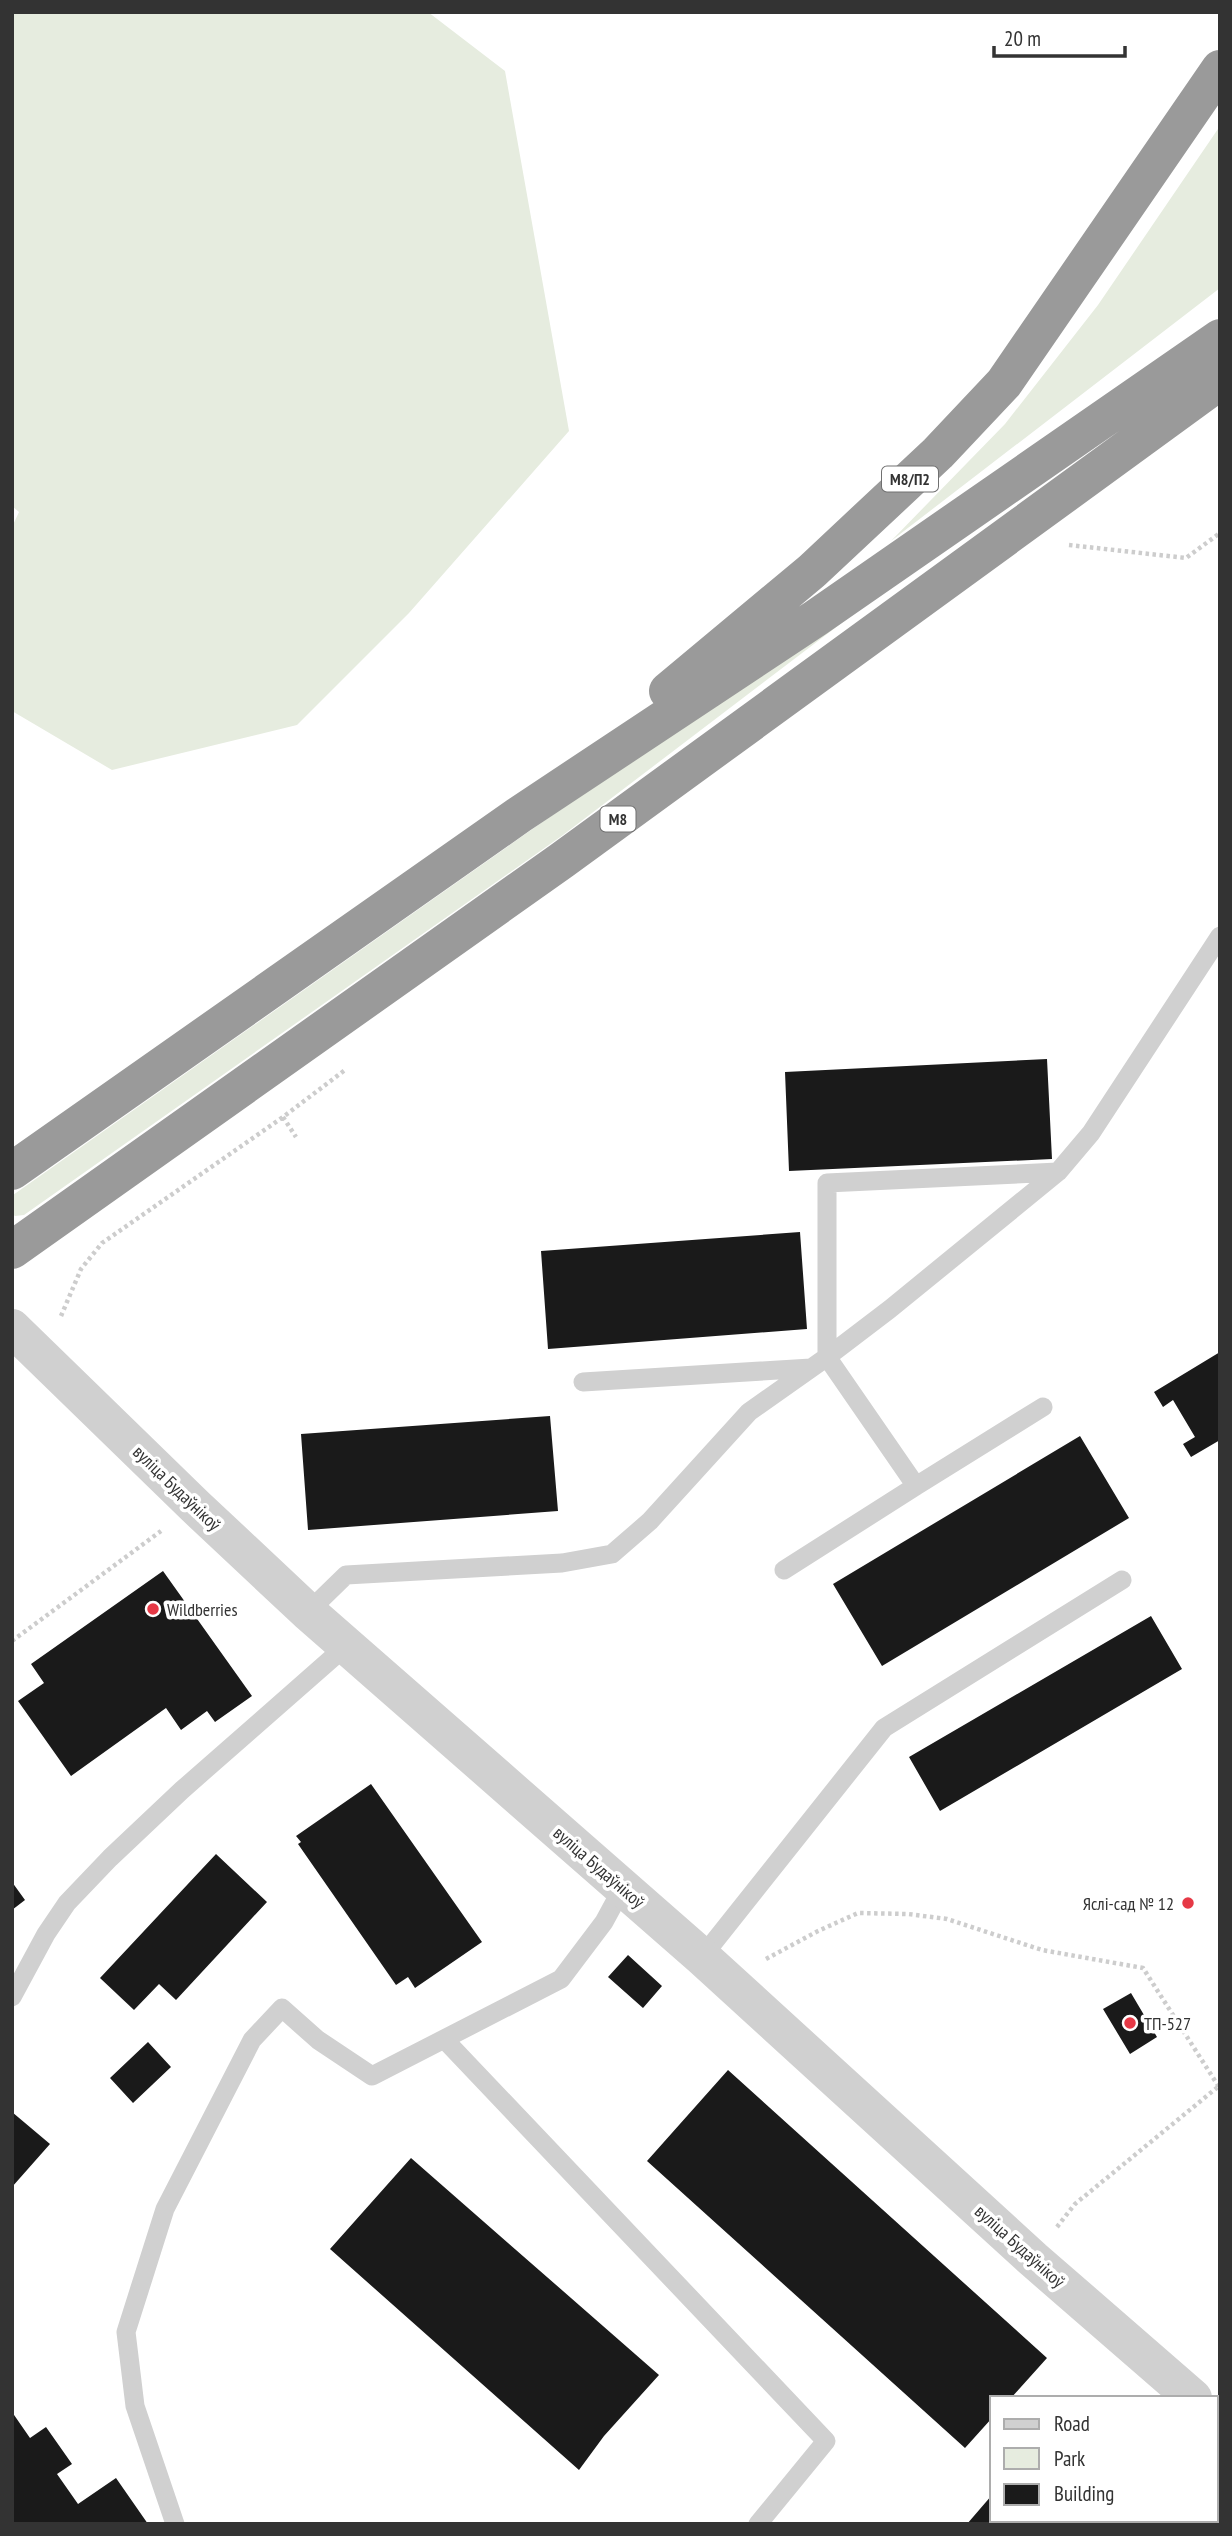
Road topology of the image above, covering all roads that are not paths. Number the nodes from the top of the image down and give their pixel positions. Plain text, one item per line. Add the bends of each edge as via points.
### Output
1 (1220, 69) edge
2 (1220, 338) edge
3 (1220, 381) edge
4 (519, 815) junction
5 (1220, 936) edge
6 (12, 1171) edge
7 (1058, 1172) junction
8 (12, 1250) edge
9 (12, 1328) edge
10 (820, 1363) junction
11 (583, 1382) dead end
12 (1044, 1407) dead end
13 (916, 1486) junction
14 (784, 1570) dead end
15 (1122, 1580) dead end
16 (308, 1612) junction
17 (346, 1646) junction
18 (623, 1887) junction
19 (709, 1949) junction
20 (14, 1991) edge
21 (444, 2039) junction
22 (1191, 2396) edge
23 (175, 2524) edge
24 (758, 2524) edge

1 - 4 highway, М8/П2 via 1004,383 938,453 812,571
2 - 4 highway via 816,618
3 - 8 highway, М8 via 561,861
4 - 6 highway
5 - 7 lane via 1091,1133
7 - 10 lane
7 - 10 lane via 827,1183
9 - 16 street, вуліца Будаўнікоў
10 - 11 lane
10 - 13 lane
10 - 16 lane via 749,1412 650,1521 612,1554 562,1563 346,1575
12 - 13 lane
13 - 14 lane
15 - 19 lane via 884,1728
16 - 17 street, вуліца Будаўнікоў
17 - 18 street, вуліца Будаўнікоў
17 - 20 lane via 110,1858 67,1903
18 - 19 street, вуліца Будаўнікоў
18 - 21 lane via 604,1922 561,1979
19 - 22 street, вуліца Будаўнікоў via 1033,2259
21 - 23 lane via 372,2076 318,2040 282,2007 252,2040 165,2209 126,2332 135,2406
21 - 24 lane via 825,2441

